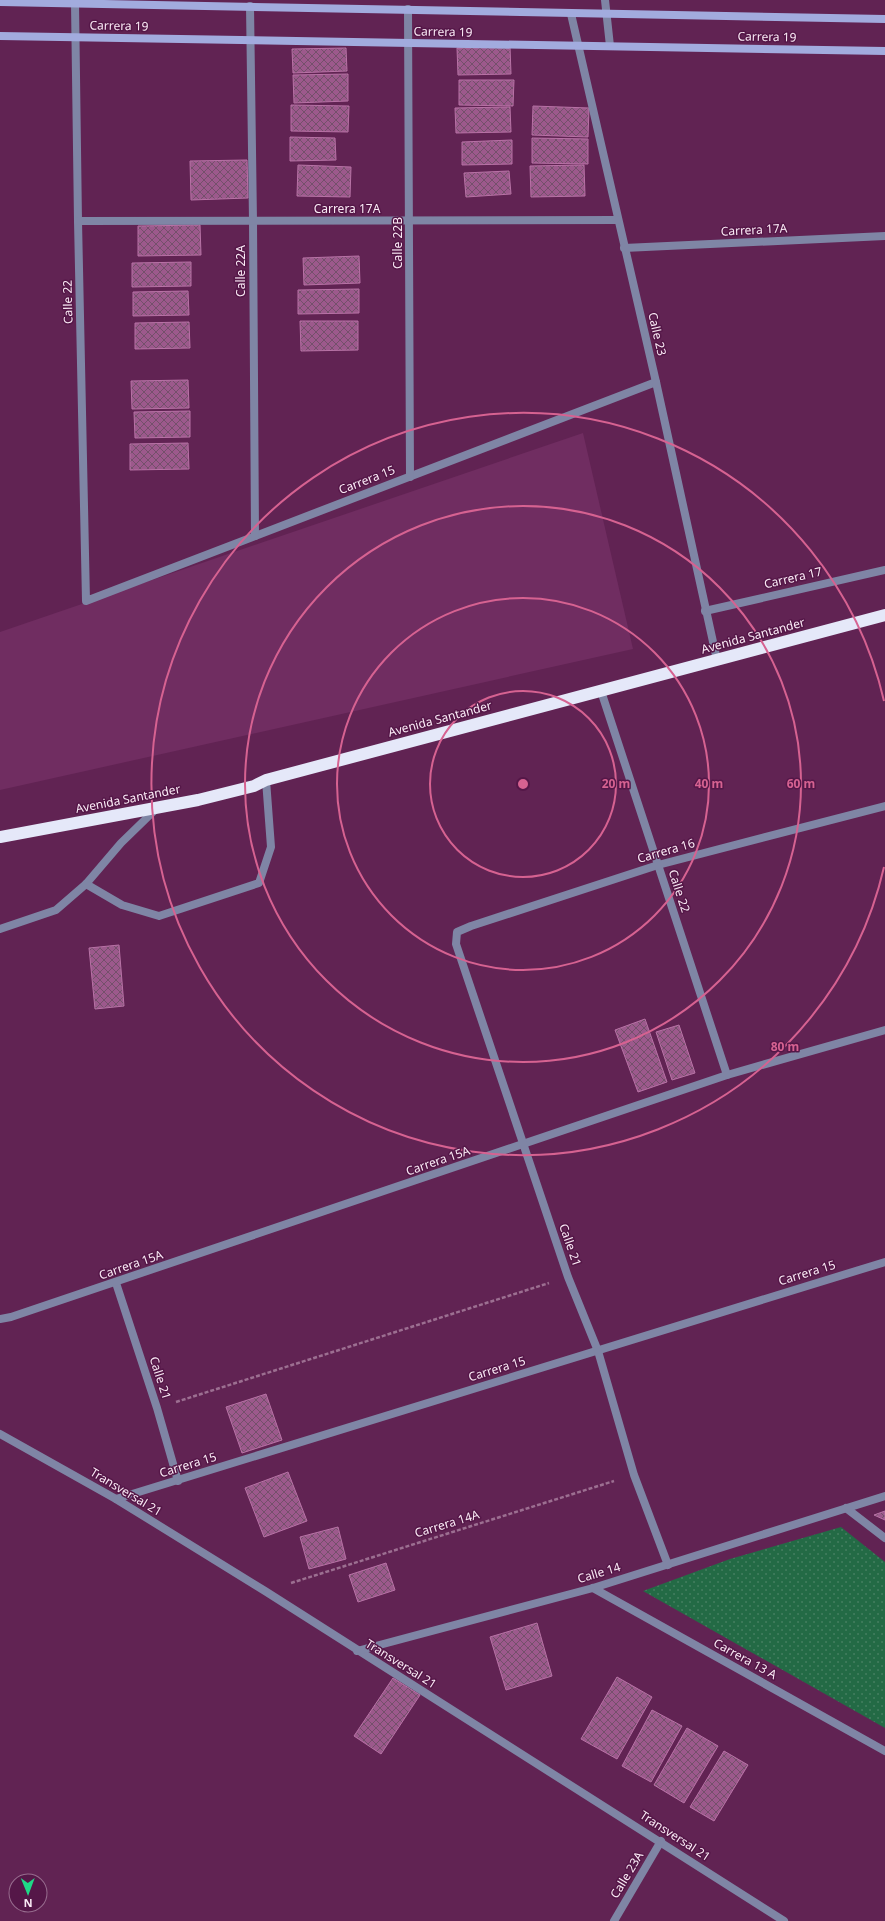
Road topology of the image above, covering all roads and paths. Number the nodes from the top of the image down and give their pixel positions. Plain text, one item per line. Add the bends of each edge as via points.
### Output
1 (606, 0) edge
2 (0, 2) edge
3 (75, 3) junction
4 (250, 6) junction
5 (408, 9) junction
6 (607, 13) junction
7 (571, 14) junction
8 (885, 19) edge
9 (0, 36) edge
10 (76, 37) junction
11 (250, 40) junction
12 (408, 43) junction
13 (578, 46) junction
14 (610, 46) junction
15 (885, 51) edge
16 (617, 220) junction
17 (78, 221) junction
18 (253, 221) junction
19 (410, 221) junction
20 (885, 236) edge
21 (624, 248) junction
22 (656, 382) junction
23 (410, 477) junction
24 (255, 536) junction
25 (885, 570) edge
26 (86, 601) joint
27 (705, 610) junction
28 (885, 615) edge
29 (716, 660) junction
30 (601, 691) junction
31 (266, 780) junction
32 (885, 806) edge
33 (157, 808) junction
34 (0, 836) edge
35 (658, 865) junction
36 (86, 884) junction
37 (0, 929) edge
38 (457, 932) joint
39 (885, 1030) edge
40 (727, 1075) junction
41 (523, 1145) junction
42 (885, 1262) edge
43 (568, 1277) junction
44 (116, 1283) junction
45 (0, 1319) edge
46 (598, 1351) junction
47 (157, 1408) junction
48 (0, 1434) edge
49 (634, 1475) junction
50 (178, 1481) junction
51 (885, 1496) edge
52 (116, 1499) junction
53 (846, 1508) junction
54 (885, 1538) edge
55 (668, 1564) junction
56 (593, 1588) junction
57 (265, 1591) junction
58 (357, 1650) junction
59 (885, 1751) edge
60 (661, 1841) junction
61 (614, 1921) edge
62 (784, 1921) edge

1 - 6 street
2 - 3 street, Carrera 19
3 - 4 street, Carrera 19
3 - 10 street, Calle 22
4 - 5 street, Carrera 19
4 - 11 street, Calle 22A
5 - 7 street, Carrera 19
5 - 12 street, Calle 22B
6 - 7 street, Carrera 19
6 - 8 street, Carrera 19
6 - 14 street
7 - 13 street, Calle 23
9 - 10 street, Carrera 19
10 - 11 street, Carrera 19
10 - 17 street, Calle 22
11 - 12 street, Carrera 19
11 - 18 street, Calle 22A
12 - 13 street, Carrera 19
12 - 19 street, Calle 22B
13 - 14 street, Carrera 19
13 - 16 street, Calle 23
14 - 15 street, Carrera 19
16 - 19 street, Carrera 17A
16 - 21 street, Calle 23
17 - 18 street, Carrera 17A
17 - 26 street, Calle 22
18 - 19 street, Carrera 17A
18 - 24 street, Calle 22A
19 - 23 street, Calle 22B
20 - 21 street, Carrera 17A
21 - 22 street, Calle 23
22 - 23 street, Carrera 15
22 - 27 street, Calle 23
23 - 24 street, Carrera 15
24 - 26 street, Carrera 15
25 - 27 street, Carrera 17
27 - 29 street, Calle 23
28 - 29 highway, Avenida Santander
29 - 30 highway, Avenida Santander
30 - 31 highway, Avenida Santander
30 - 35 street, Calle 22
31 - 33 highway, Avenida Santander via 254,786
31 - 36 street via 271,847 259,883 159,916 122,905
32 - 35 street, Carrera 16
33 - 34 highway, Avenida Santander
33 - 36 street via 121,843
35 - 38 street, Carrera 16
35 - 40 street, Calle 22
36 - 37 street via 56,910
38 - 41 street, Calle 21 via 456,944
39 - 40 street, Carrera 15A
40 - 41 street, Carrera 15A
41 - 43 street, Calle 21
41 - 44 street, Carrera 15A
42 - 46 street, Carrera 15
43 - 46 street, Calle 21
43 - 47 path
44 - 45 street, Carrera 15A
44 - 47 street, Calle 21
46 - 49 street, Calle 21
46 - 50 street, Carrera 15
47 - 50 street, Calle 21
48 - 52 street, Transversal 21
49 - 55 street, Calle 21
49 - 57 path, Carrera 14A
50 - 52 street, Carrera 15
51 - 53 street, Calle 14
52 - 57 street, Transversal 21
53 - 54 street
53 - 55 street, Calle 14
55 - 56 street, Calle 14
56 - 58 street, Calle 14
56 - 59 street, Carrera 13 A
57 - 58 street, Transversal 21
58 - 60 street, Transversal 21
60 - 61 street, Calle 23A
60 - 62 street, Transversal 21

